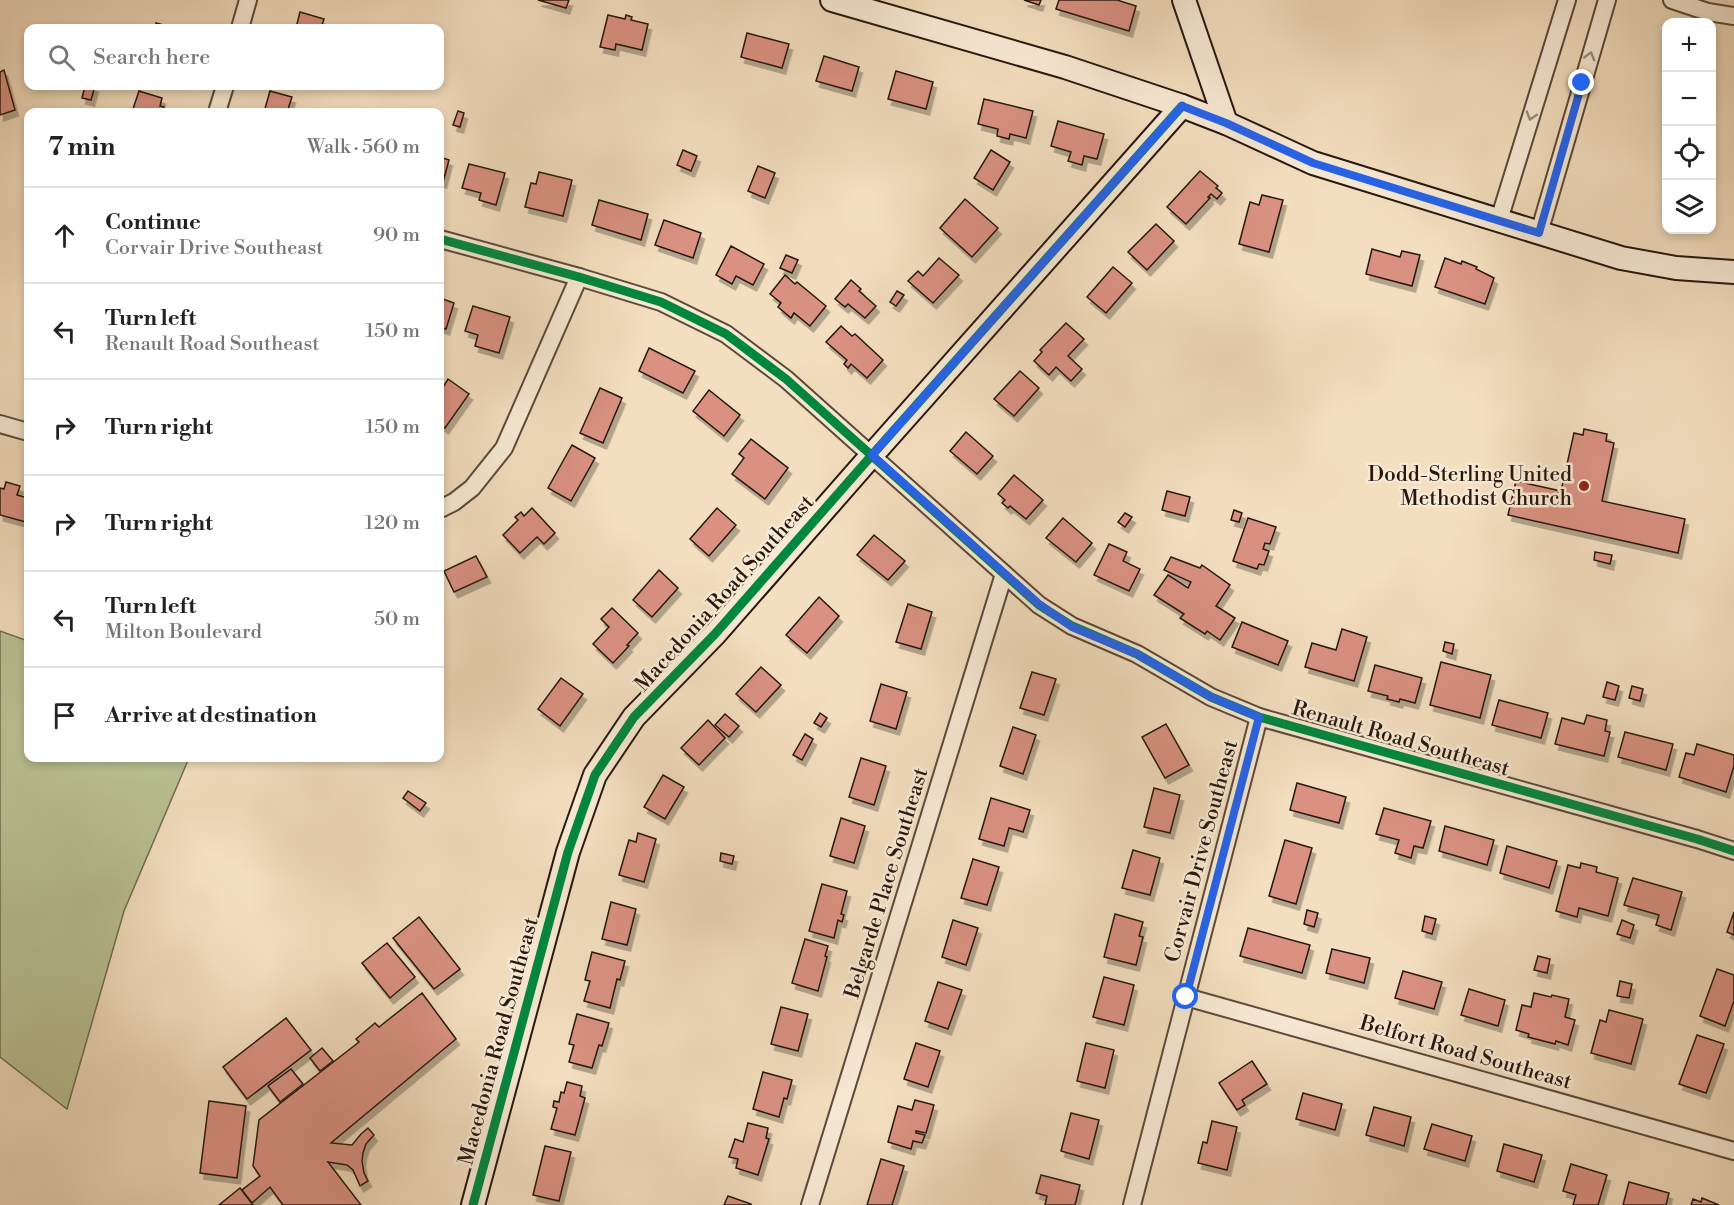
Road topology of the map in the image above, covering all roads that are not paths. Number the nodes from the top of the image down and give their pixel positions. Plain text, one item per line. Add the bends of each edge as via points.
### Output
1 (248, 0) edge
2 (832, 0) edge
3 (1184, 0) edge
4 (1567, 0) edge
5 (1607, 0) edge
6 (1672, 0) edge
7 (1734, 16) edge
8 (241, 24) edge
9 (224, 90) edge
10 (1182, 106) junction
11 (218, 108) edge
12 (1226, 123) junction
13 (1499, 220) junction
14 (1539, 233) junction
15 (444, 240) edge
16 (1734, 272) edge
17 (579, 277) junction
18 (0, 424) edge
19 (24, 431) edge
20 (872, 455) junction
21 (444, 506) edge
22 (1004, 574) junction
23 (1259, 717) junction
24 (1734, 851) edge
25 (1186, 997) junction
26 (1734, 1150) edge
27 (473, 1205) edge
28 (810, 1205) edge
29 (1132, 1205) edge

1 - 8 street
2 - 10 street via 1065,67
3 - 12 street
4 -> 13 street
14 -> 5 street
6 - 7 street
9 - 11 street
10 - 12 street
10 - 20 street, Macedonia Road Southeast
12 - 13 street via 1313,163
13 - 14 street
14 - 16 street via 1621,258 1676,268
15 - 17 street, Renault Road Southeast
17 - 20 street, Renault Road Southeast via 661,302 726,334 786,379
17 - 21 street via 504,448 472,488
18 - 19 street
20 - 22 street, Renault Road Southeast
20 - 27 street, Macedonia Road Southeast via 715,634 634,717 595,775 568,852
22 - 23 street, Renault Road Southeast via 1072,627 1137,654 1211,697
22 - 28 street, Belgarde Place Southeast
23 - 24 street, Renault Road Southeast
23 - 25 street, Corvair Drive Southeast
25 - 26 street, Belfort Road Southeast
25 - 29 street, Corvair Drive Southeast

